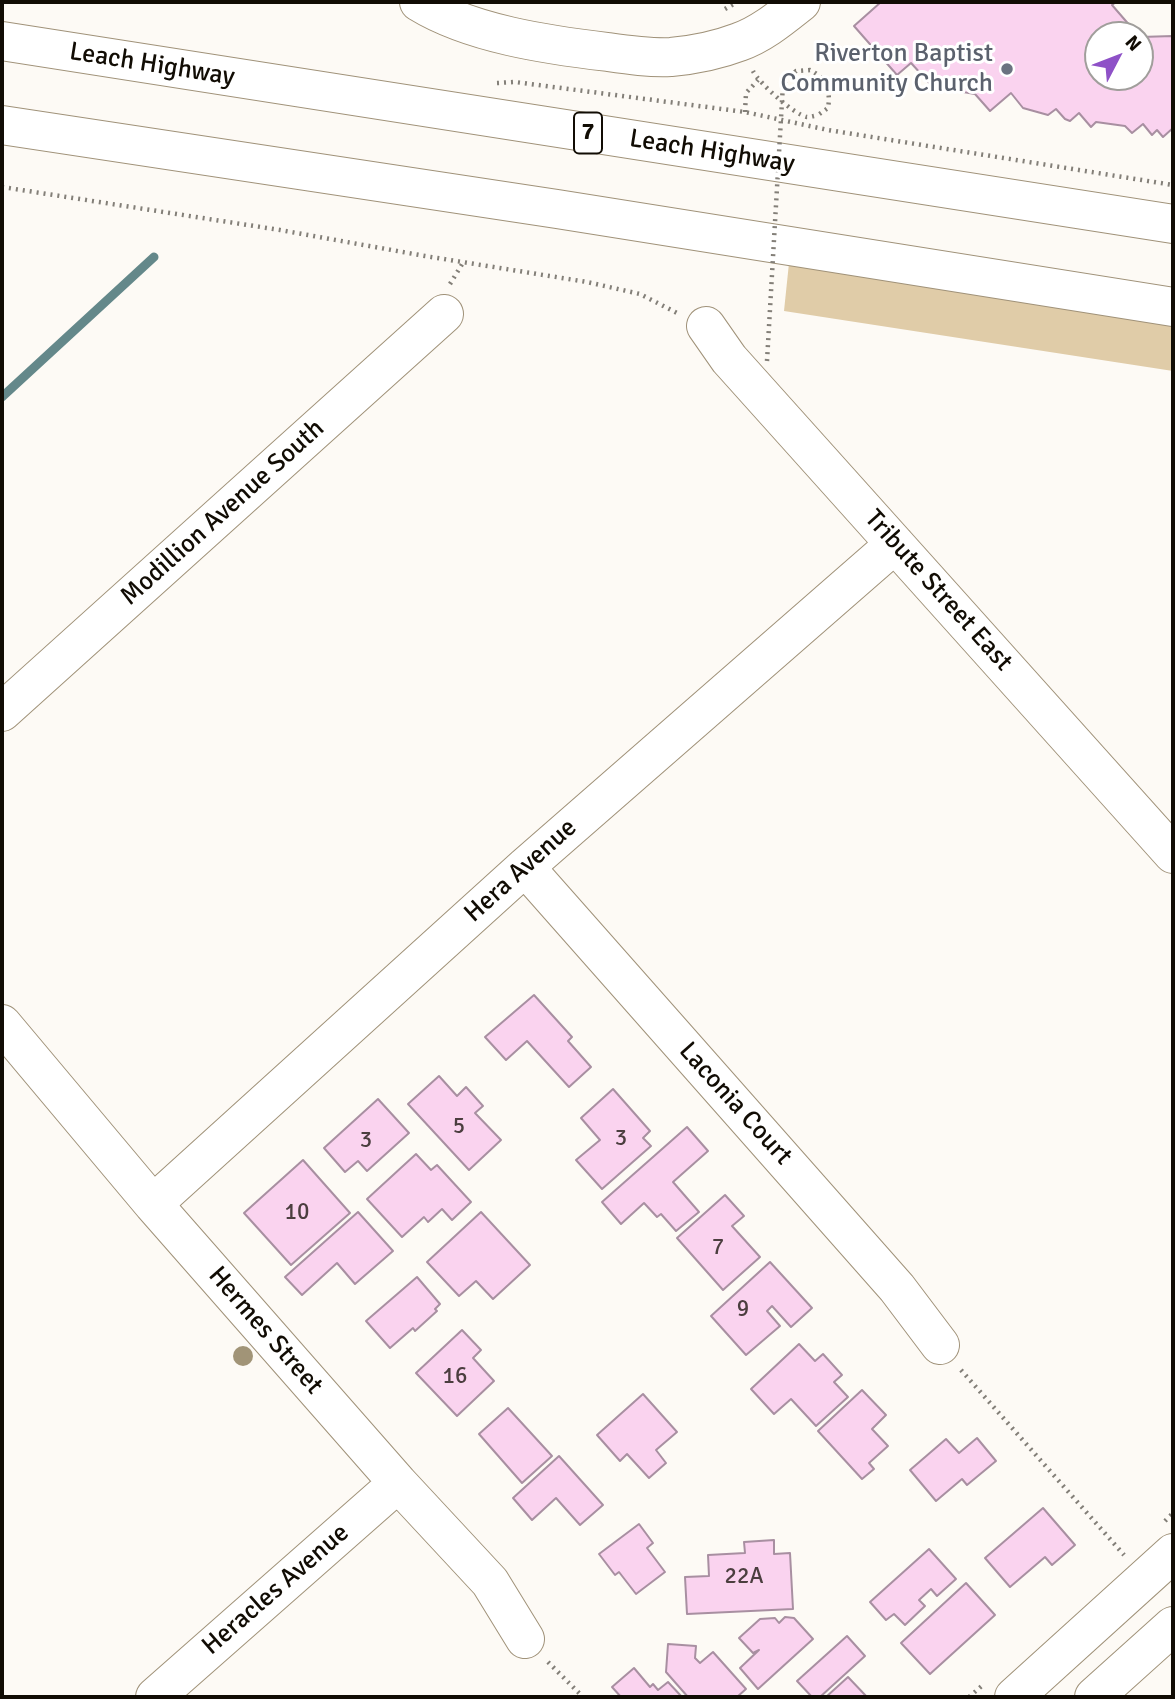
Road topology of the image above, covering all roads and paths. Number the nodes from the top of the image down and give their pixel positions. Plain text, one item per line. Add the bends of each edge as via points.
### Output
1 (419, 2) edge
2 (801, 2) edge
3 (733, 26) junction
4 (2, 41) edge
5 (758, 80) junction
6 (489, 83) dead end
7 (746, 112) junction
8 (2, 125) edge
9 (1173, 185) edge
10 (2, 187) edge
11 (1173, 224) edge
12 (1173, 307) edge
13 (444, 314) dead end
14 (706, 326) joint
15 (767, 361) dead end
16 (895, 544) junction
17 (2, 712) edge
18 (1173, 854) edge
19 (525, 867) junction
20 (2, 1024) edge
21 (153, 1204) junction
22 (940, 1345) joint
23 (398, 1483) junction
24 (1173, 1553) edge
25 (1126, 1557) dead end
26 (1173, 1626) edge
27 (525, 1639) joint
28 (155, 1697) edge
29 (583, 1697) edge
30 (1014, 1697) edge
31 (1094, 1697) edge

1 - 3 main road via 464,24 563,47 647,57 695,53
2 - 3 main road via 770,26
3 - 5 path
4 - 11 main road, Leach Highway / 7
5 - 7 path via 746,93
5 - 15 path, bridge via 806,117 818,116 828,108 830,99 825,81 810,70 791,74 783,84
6 - 7 path via 515,82
7 - 9 path via 828,130
8 - 12 main road
10 - 14 path via 587,282 640,294
13 - 17 main road, Modillion Avenue South
14 - 16 main road, Tribute Street East via 729,359
16 - 18 main road, Tribute Street East
16 - 19 main road, Hera Avenue
19 - 21 main road, Hera Avenue
19 - 22 main road, Laconia Court via 897,1287
20 - 21 main road, Hermes Street
21 - 23 main road, Hermes Street
22 - 25 path
23 - 27 main road, Hermes Street via 490,1582
23 - 28 main road, Heracles Avenue
24 - 30 main road
26 - 31 main road
27 - 29 path

